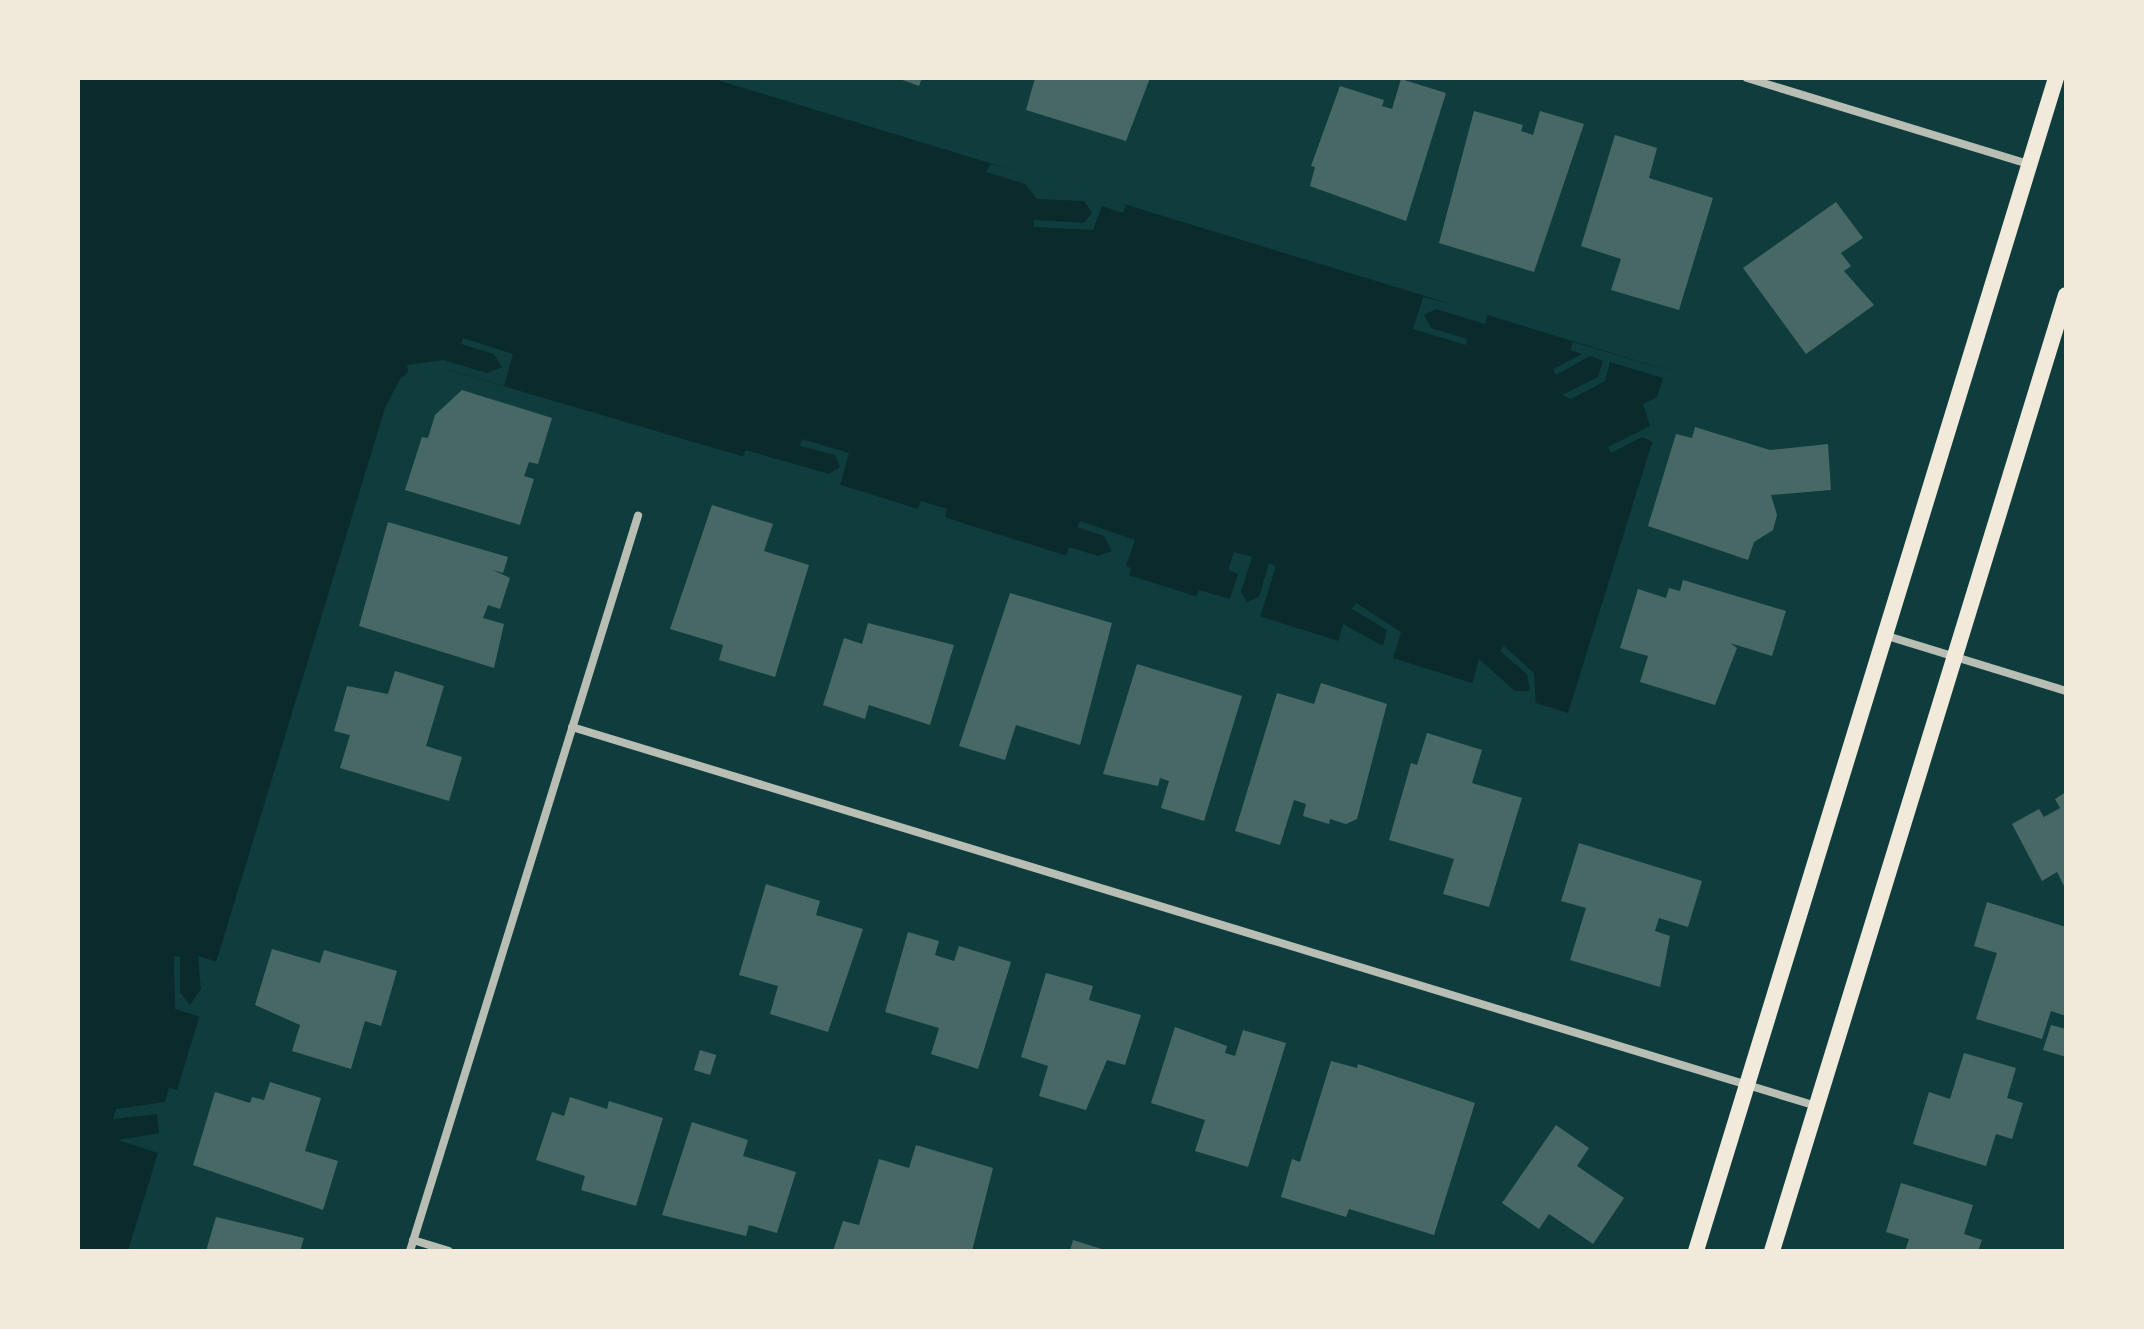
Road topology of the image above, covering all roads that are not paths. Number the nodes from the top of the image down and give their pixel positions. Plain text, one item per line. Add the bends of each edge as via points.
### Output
1 (1747, 78) edge
2 (2056, 78) edge
3 (2029, 164) junction
4 (2066, 295) edge
5 (638, 516) dead end
6 (1884, 635) junction
7 (1955, 657) junction
8 (2066, 691) edge
9 (572, 727) junction
10 (1747, 1084) junction
11 (1817, 1106) junction
12 (413, 1240) junction
13 (410, 1251) edge
14 (448, 1251) edge
15 (1696, 1251) edge
16 (1772, 1251) edge

1 - 3 street
2 - 3 main road
3 - 6 main road
4 - 7 main road
5 - 9 street
6 - 7 street
6 - 10 main road
7 - 8 street
7 - 11 main road
9 - 10 street
9 - 12 street
10 - 11 street
10 - 15 main road
11 - 16 main road
12 - 13 street
12 - 14 street

